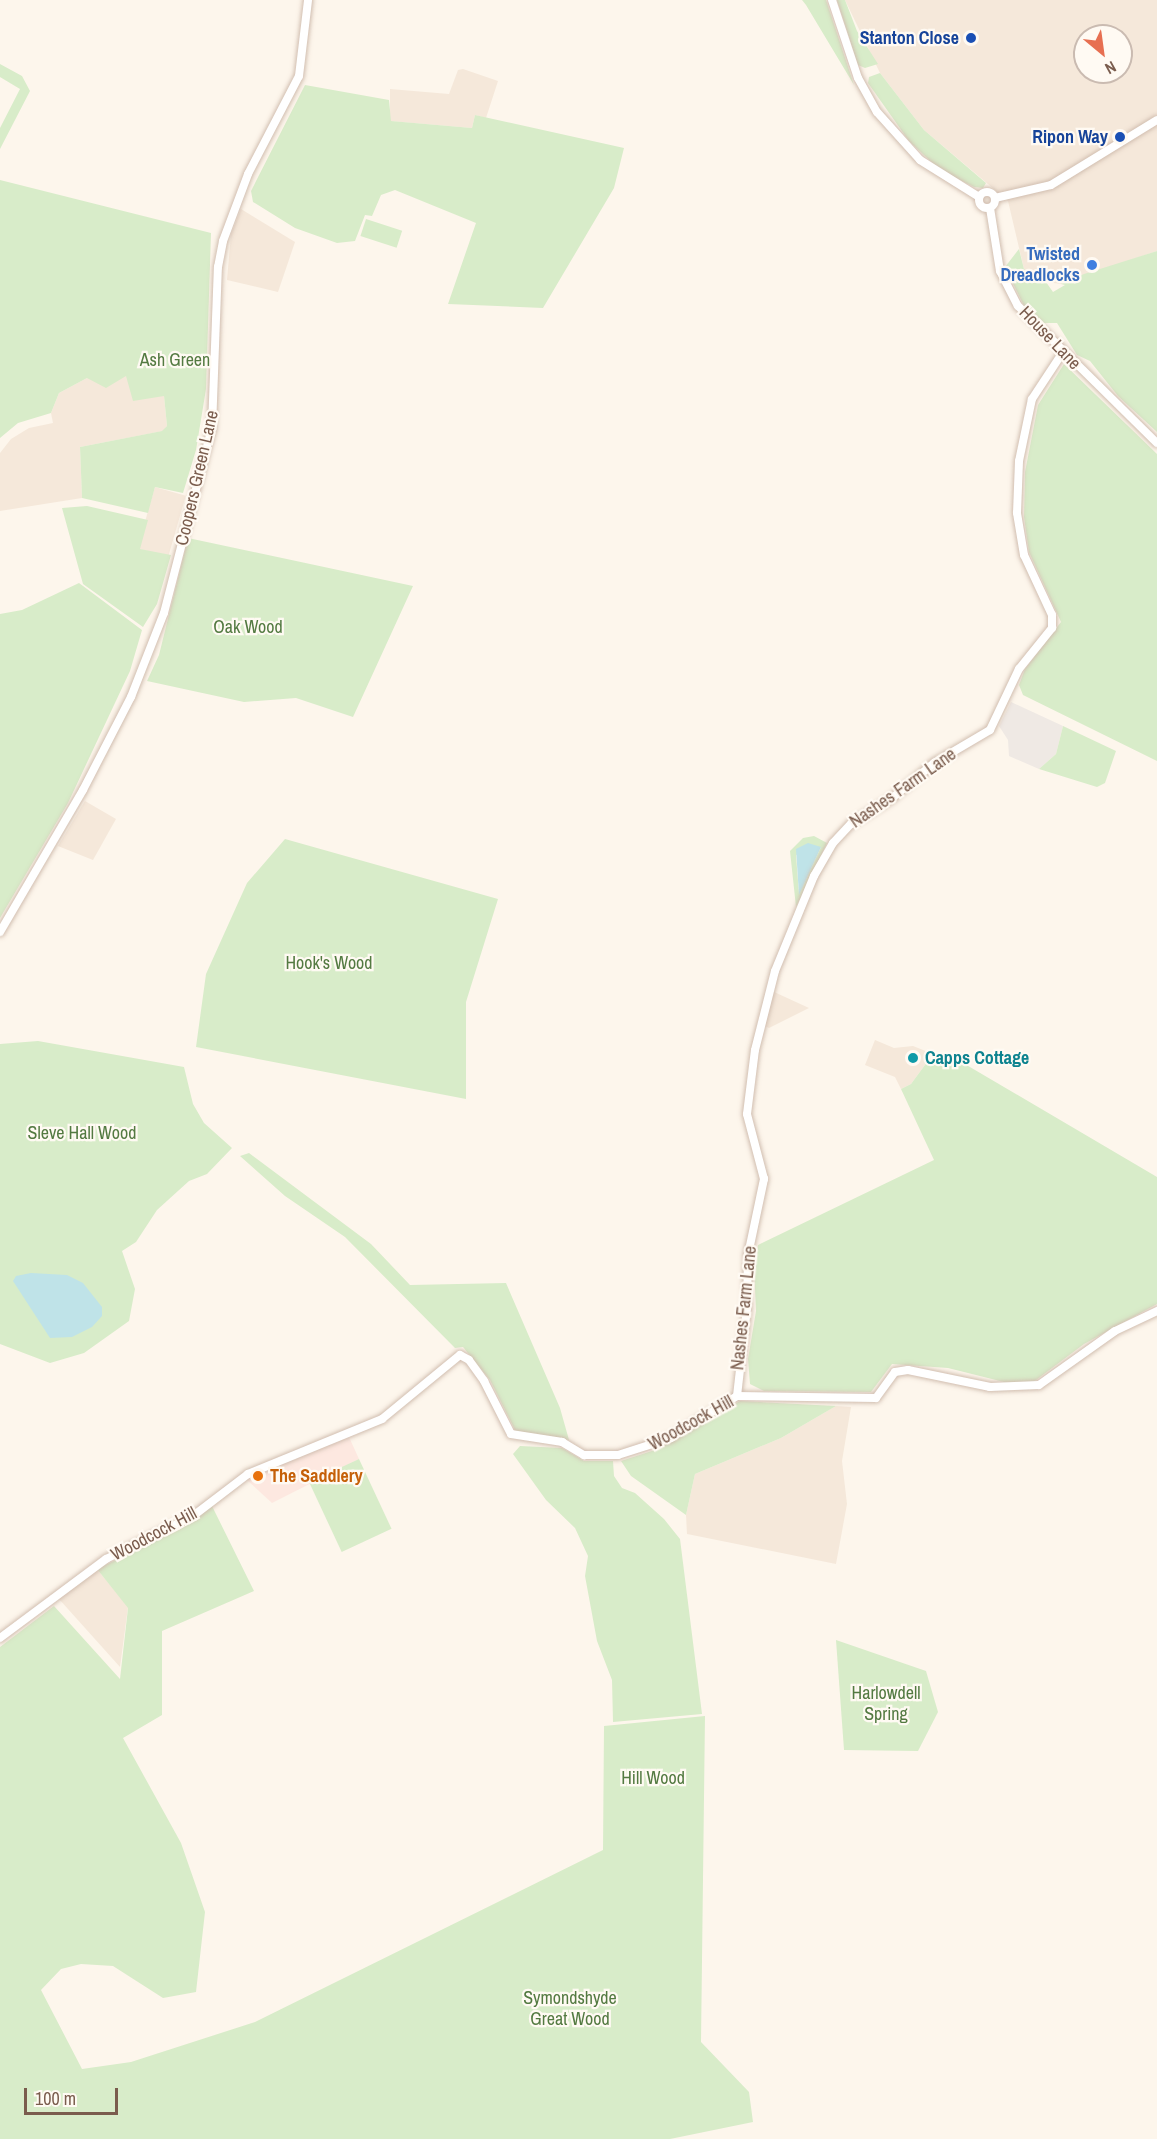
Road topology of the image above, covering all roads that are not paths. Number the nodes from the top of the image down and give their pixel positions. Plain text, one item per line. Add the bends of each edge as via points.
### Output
1 (308, 0) edge
2 (832, 0) edge
3 (1157, 120) edge
4 (979, 197) junction
5 (995, 198) junction
6 (990, 208) junction
7 (1063, 352) junction
8 (1157, 443) edge
9 (0, 932) edge
10 (1157, 1311) edge
11 (737, 1396) junction
12 (0, 1638) edge

1 - 9 street, Coopers Green Lane via 298,76 248,174 223,241 218,267 212,429 164,613 128,703 83,790
2 - 4 street via 858,78 877,112 920,160
3 - 5 street via 1051,185
4 - 5 street via 987,192
4 - 6 street via 980,205
5 - 6 street
6 - 7 street, House Lane via 996,256 1005,285 1018,306
7 - 8 street, House Lane
7 - 11 street, Nashes Farm Lane via 1028,409 1017,513 1024,555 1052,615 1052,628 1019,669 990,730 934,763 891,799 851,824 833,843 814,876 775,971 755,1050 747,1114 751,1141 763,1169 764,1189 748,1256 747,1308
10 - 11 street, Woodcock Hill via 1115,1331 1045,1381 1030,1387 990,1387 908,1370 895,1372 876,1398
11 - 12 street, Woodcock Hill via 656,1445 632,1453 584,1455 562,1442 521,1437 507,1430 484,1381 469,1360 460,1355 382,1419 248,1474 193,1516 106,1559

